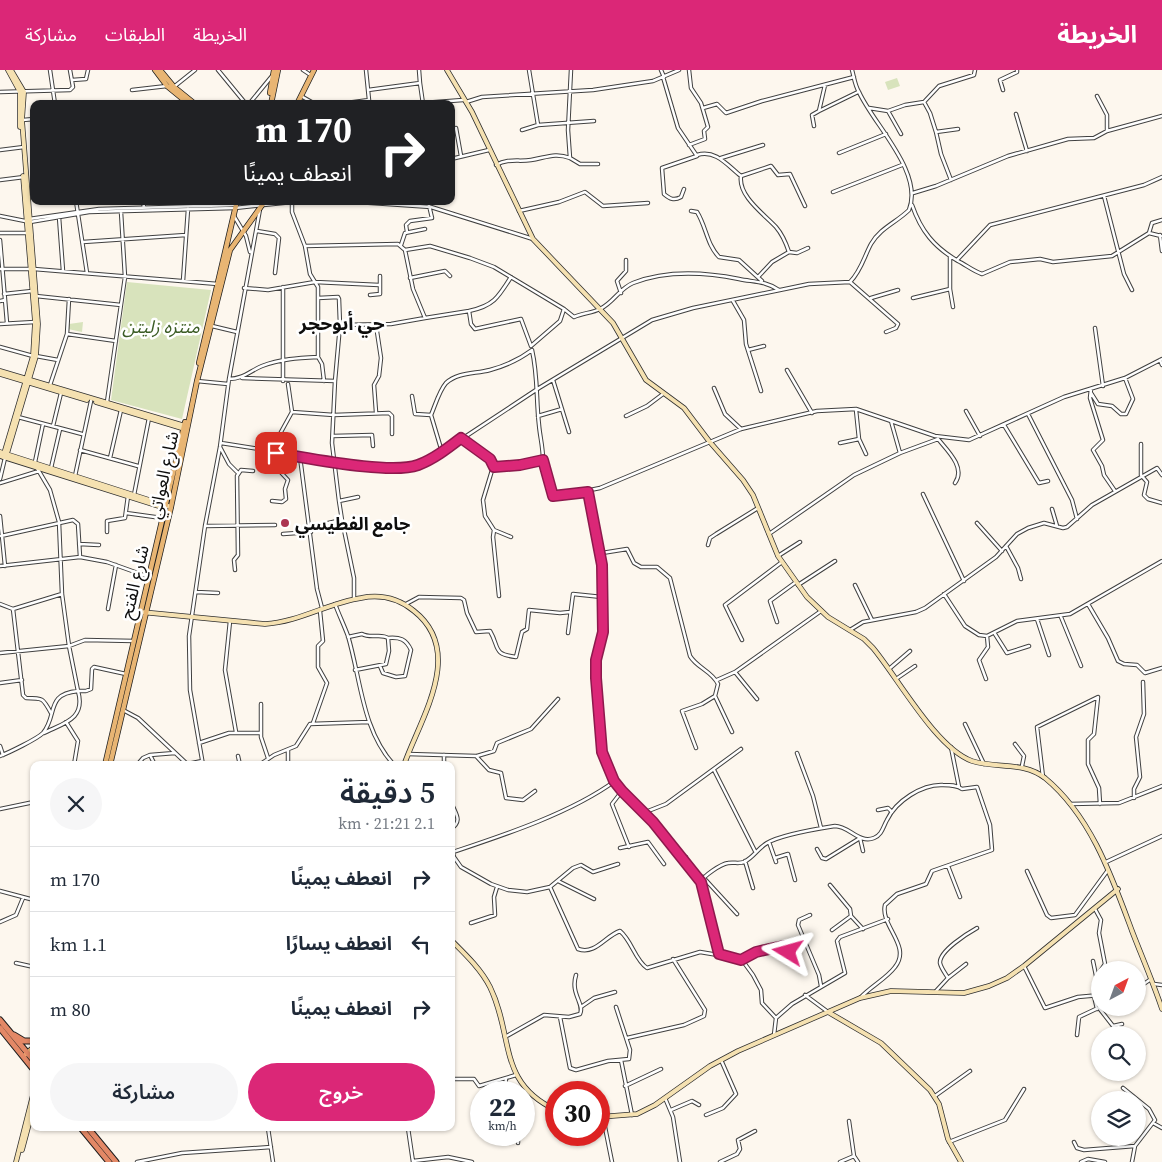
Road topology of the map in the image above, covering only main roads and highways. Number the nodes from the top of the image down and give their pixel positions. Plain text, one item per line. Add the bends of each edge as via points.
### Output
1 (155, 70) edge
2 (160, 70) edge
3 (278, 70) edge
4 (311, 71) edge
5 (274, 72) edge
6 (184, 100) edge
7 (190, 100) edge
8 (270, 100) edge
9 (271, 100) edge
10 (298, 100) edge
11 (298, 100) edge
12 (236, 205) edge
13 (262, 205) edge
14 (185, 428) junction
15 (168, 508) junction
16 (143, 612) junction
17 (129, 674) junction
18 (106, 761) edge
19 (111, 761) edge
20 (0, 1020) edge
21 (0, 1028) edge
22 (11, 1034) junction
23 (30, 1041) edge
24 (30, 1051) edge
25 (25, 1055) junction
26 (30, 1059) edge
27 (83, 1131) edge
28 (90, 1131) edge
29 (109, 1162) edge
30 (116, 1162) edge

1 - 6 main road via 167,86
2 - 7 main road
3 - 9 main road
4 - 10 main road
4 - 11 main road
5 - 8 main road
12 - 14 main road
13 - 14 main road, شارع العواتي via 230,250
14 - 15 main road, شارع العواتي
15 - 16 main road, شارع العواتي
15 - 16 main road, شارع الفتح via 163,518
16 - 17 main road, شارع العواتي
16 - 17 main road, شارع الفتح
17 - 18 main road, شارع الفتح
17 - 19 main road, شارع العواتي
20 - 22 highway
21 - 25 highway
22 - 23 highway
22 - 25 highway
24 - 25 main road
25 - 26 highway
27 - 29 highway
28 - 30 highway

